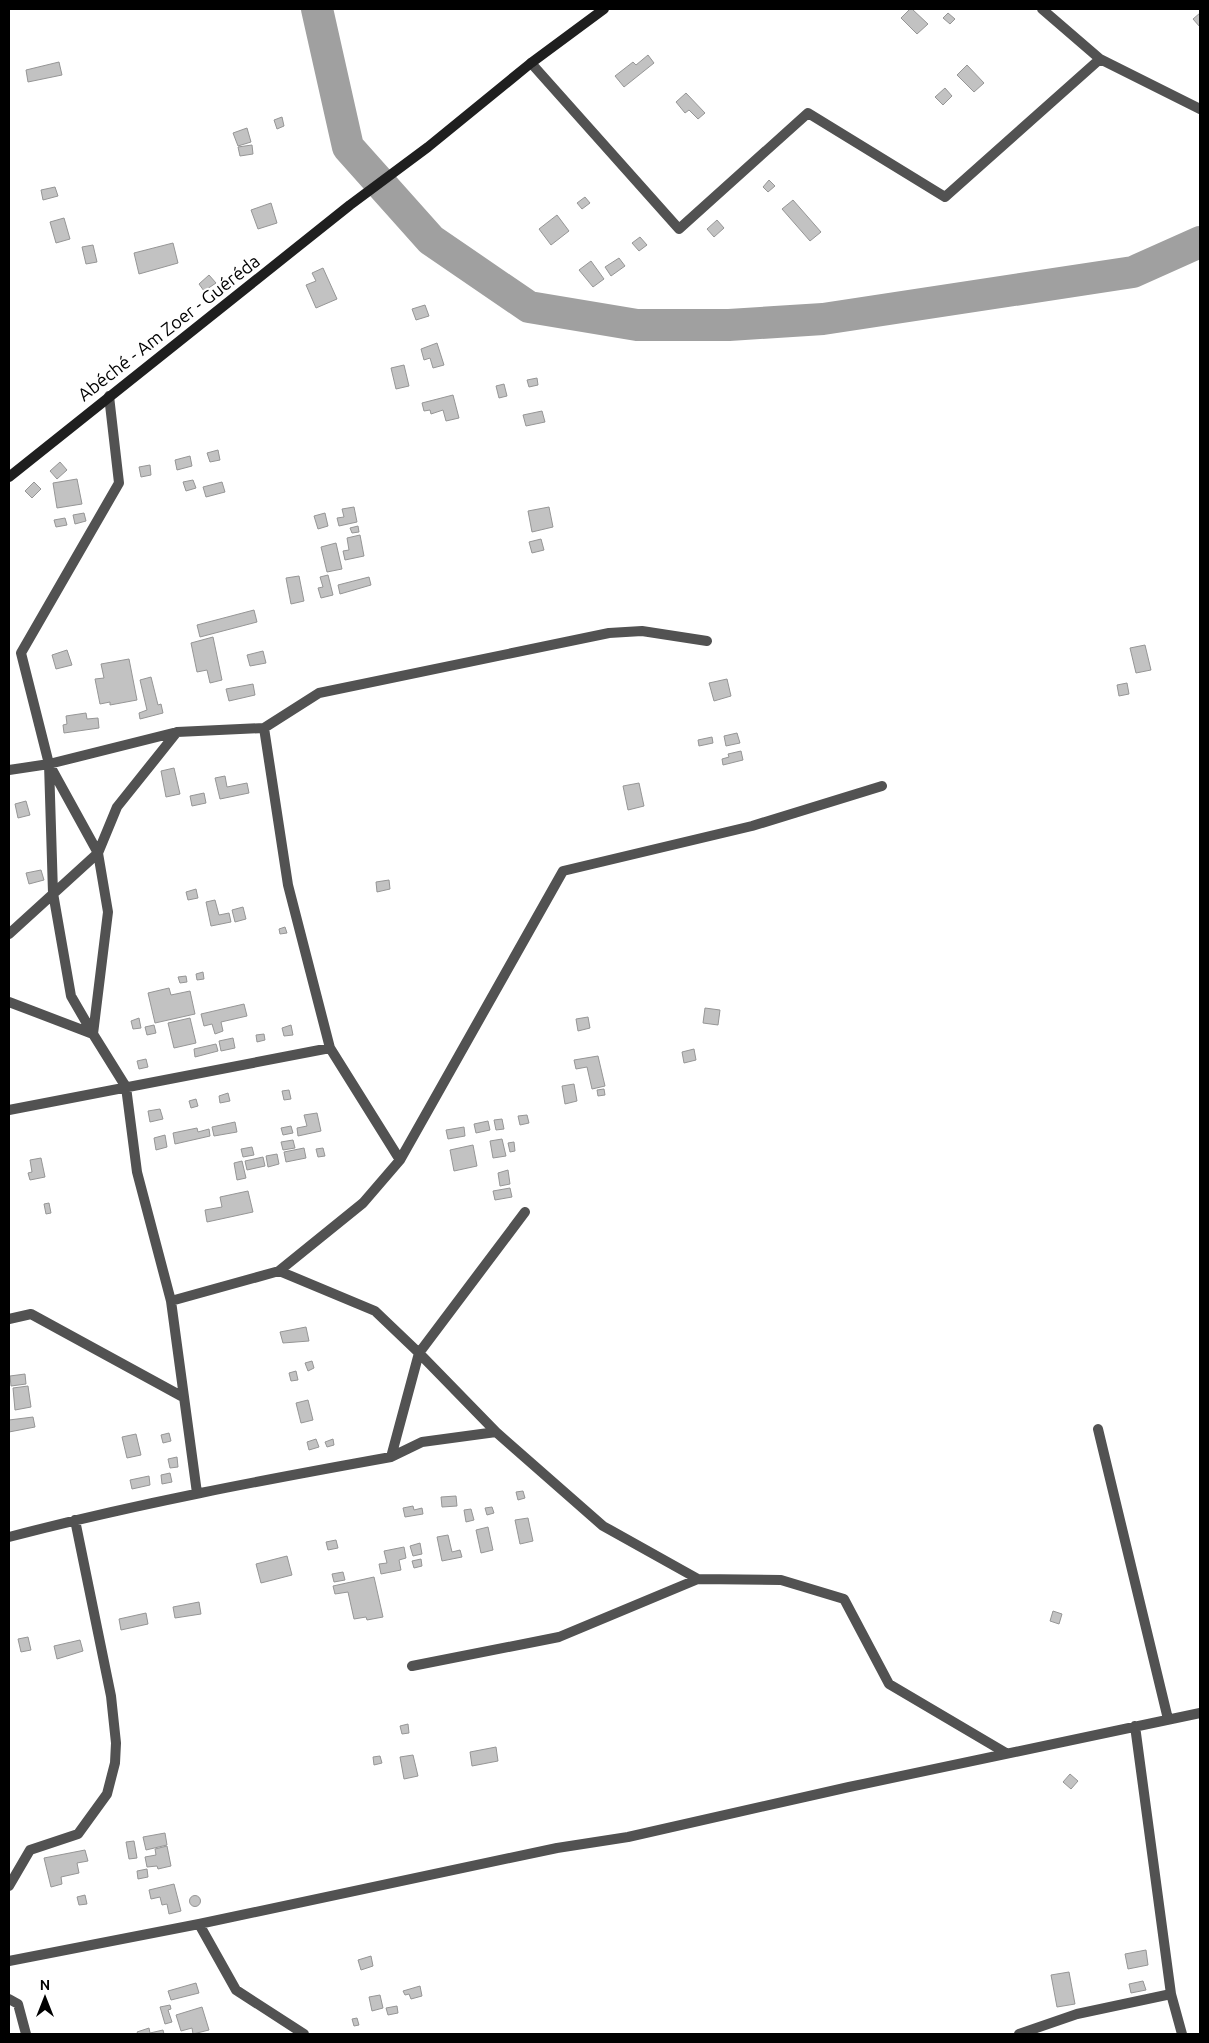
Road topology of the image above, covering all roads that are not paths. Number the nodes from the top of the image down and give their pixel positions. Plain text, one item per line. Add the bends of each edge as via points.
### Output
1 (604, 9) edge
2 (1042, 9) edge
3 (1100, 59) junction
4 (531, 63) junction
5 (1200, 108) edge
6 (109, 396) junction
7 (9, 477) edge
8 (707, 641) dead end
9 (264, 728) junction
10 (177, 732) junction
11 (50, 764) junction
12 (9, 770) edge
13 (882, 786) dead end
14 (98, 853) junction
15 (53, 893) junction
16 (9, 934) edge
17 (9, 1002) edge
18 (92, 1034) junction
19 (330, 1048) junction
20 (126, 1087) junction
21 (9, 1110) edge
22 (400, 1160) junction
23 (525, 1212) dead end
24 (280, 1270) junction
25 (170, 1301) junction
26 (9, 1319) edge
27 (419, 1353) junction
28 (184, 1398) junction
29 (1098, 1430) dead end
30 (496, 1432) junction
31 (391, 1457) junction
32 (197, 1493) junction
33 (74, 1520) junction
34 (9, 1537) edge
35 (698, 1579) junction
36 (412, 1666) dead end
37 (1200, 1713) edge
38 (1168, 1719) junction
39 (1135, 1726) junction
40 (1006, 1753) junction
41 (9, 1886) edge
42 (199, 1924) junction
43 (9, 1961) edge
44 (1171, 1994) junction
45 (9, 1999) edge
46 (26, 2034) edge
47 (304, 2034) edge
48 (1019, 2034) edge
49 (1182, 2034) edge

1 - 4 main road
2 - 3 street
3 - 4 street via 945,197 808,112 679,229
3 - 5 street
4 - 6 main road, Abéché - Am Zoer - Guéréda
6 - 7 main road, Abéché - Am Zoer - Guéréda
6 - 11 street via 119,483 20,652
8 - 9 street via 642,631 609,633 319,693
9 - 10 street
9 - 19 street via 288,885
10 - 11 street
10 - 14 street via 117,807
11 - 12 street
11 - 14 street
11 - 15 street
13 - 22 street via 752,826 563,871
14 - 15 street
14 - 18 street via 108,912
15 - 16 street
15 - 18 street via 71,996
17 - 18 street
18 - 20 street
19 - 20 street
19 - 22 street
20 - 21 street
20 - 25 street via 137,1172
22 - 24 street via 363,1203
23 - 27 street
24 - 25 street
24 - 27 street via 374,1311
25 - 28 street
26 - 28 street via 31,1314
27 - 30 street
27 - 31 street
28 - 32 street
29 - 38 street
30 - 31 street via 422,1442
30 - 35 street via 602,1526
31 - 32 street
32 - 33 street
33 - 34 street
33 - 41 street via 114,1711 115,1763 107,1794 78,1834 30,1850
35 - 36 street via 559,1637
35 - 40 street via 782,1580 844,1599 889,1684
37 - 38 street
38 - 39 street
39 - 40 street
39 - 44 street
40 - 42 street via 628,1837 557,1848
42 - 43 street
42 - 47 street via 236,1990
44 - 48 street via 1077,2014
44 - 49 street
45 - 46 street via 18,2004

